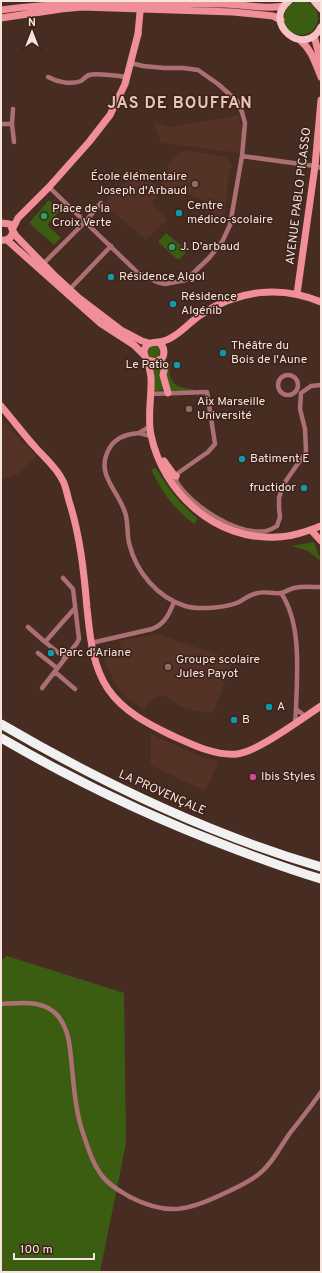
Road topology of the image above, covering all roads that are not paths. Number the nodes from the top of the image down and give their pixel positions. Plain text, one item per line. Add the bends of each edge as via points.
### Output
1 (141, 1) edge
2 (314, 1) edge
3 (287, 4) edge
4 (321, 9) edge
5 (1, 10) edge
6 (1, 18) edge
7 (280, 20) junction
8 (321, 27) edge
9 (314, 36) junction
10 (300, 40) junction
11 (321, 62) edge
12 (131, 63) junction
13 (48, 77) dead end
14 (126, 77) junction
15 (321, 77) edge
16 (321, 100) edge
17 (13, 109) dead end
18 (1, 124) edge
19 (12, 124) junction
20 (14, 142) dead end
21 (242, 156) junction
22 (318, 167) edge
23 (49, 187) junction
24 (102, 203) dead end
25 (85, 222) junction
26 (6, 225) edge
27 (3, 240) edge
28 (111, 246) junction
29 (43, 264) junction
30 (69, 290) junction
31 (297, 294) junction
32 (321, 302) edge
33 (158, 342) junction
34 (149, 343) junction
35 (146, 357) junction
36 (161, 360) junction
37 (321, 385) edge
38 (296, 390) junction
39 (151, 394) junction
40 (168, 394) junction
41 (301, 394) junction
42 (1, 406) edge
43 (149, 427) junction
44 (140, 432) junction
45 (152, 439) junction
46 (177, 475) junction
47 (321, 526) edge
48 (312, 530) junction
49 (321, 531) edge
50 (321, 541) edge
51 (63, 578) dead end
52 (321, 587) edge
53 (281, 593) junction
54 (174, 602) junction
55 (75, 608) junction
56 (28, 627) dead end
57 (45, 642) junction
58 (91, 643) junction
59 (38, 653) dead end
60 (65, 658) junction
61 (56, 670) junction
62 (42, 688) dead end
63 (75, 689) dead end
64 (321, 706) edge
65 (296, 709) junction
66 (306, 716) junction
67 (295, 723) junction
68 (1, 724) edge
69 (1, 738) edge
70 (321, 867) edge
71 (321, 879) edge
72 (1, 1004) edge
73 (321, 1092) edge

1 - 12 main road, bridge via 138,34
2 - 4 main road
3 - 5 main road via 273,8 239,4 77,1 49,2
3 - 7 main road via 282,9
6 - 7 main road via 82,7 233,12 273,16
7 - 10 main road via 283,29
8 - 9 main road
9 - 10 main road
9 - 11 main road
10 - 15 main road via 308,47
12 - 14 main road
12 - 21 street via 198,70 218,84 237,101 242,112 245,123
13 - 14 street via 58,82 80,81 88,75
14 - 23 main road via 110,115
16 - 22 main road, AVENUE PABLO PICASSO
17 - 19 street
18 - 19 street
19 - 20 street
21 - 22 street
21 - 28 street via 227,233 209,258 186,280 165,284 149,279 137,272
22 - 31 main road, AVENUE PABLO PICASSO
23 - 25 street
23 - 26 main road via 18,218
24 - 25 street
25 - 28 street
25 - 29 street
26 - 27 main road via 13,235
26 - 29 main road
27 - 35 main road via 100,323 134,345
28 - 30 street
29 - 30 main road
30 - 34 main road via 121,330
31 - 32 main road
31 - 33 main road via 258,292 228,299 204,312 174,336
33 - 34 main road
33 - 36 main road via 164,350
34 - 35 main road via 144,348
35 - 36 main road via 156,362
35 - 39 main road via 151,376
36 - 40 main road via 165,366 163,375
37 - 41 street via 311,386
38 - 38 street via 297,383 294,377 287,375 279,380 278,387 281,393 288,395
38 - 41 street
39 - 40 street
39 - 43 main road
40 - 46 street via 207,392 215,444
41 - 46 street via 300,409 306,429 306,452 283,485 279,498 278,526 257,531 221,520 194,502 178,483
42 - 58 main road via 63,480 75,521
43 - 44 street
43 - 45 main road
44 - 45 street
44 - 54 street via 128,434 111,444 104,461 105,472 126,515 129,543 139,570 150,584
45 - 46 main road via 167,466
45 - 48 main road via 164,470 176,491 188,504 209,519 235,532 262,537 283,537
47 - 48 main road
48 - 50 main road
49 - 50 main road
51 - 55 street via 73,589
52 - 53 street via 293,588
53 - 54 street via 259,592 240,602 200,608
53 - 65 street via 287,603 295,630
54 - 58 street via 160,626
55 - 57 street
55 - 60 street via 79,639
56 - 57 street
57 - 60 street
58 - 67 main road via 102,677 116,699 143,721 197,746 219,753 239,754 261,745
59 - 61 street
60 - 61 street
61 - 62 street
61 - 63 street
64 - 66 main road
65 - 66 street
65 - 67 street
66 - 67 main road
68 - 70 highway, LA PROVENÇALE via 163,808 250,843
69 - 71 highway, LA PROVENÇALE via 157,818 260,859
72 - 73 street via 42,1005 58,1016 70,1042 78,1113 93,1161 110,1184 140,1202 164,1209 181,1210 195,1207 259,1174 270,1163

